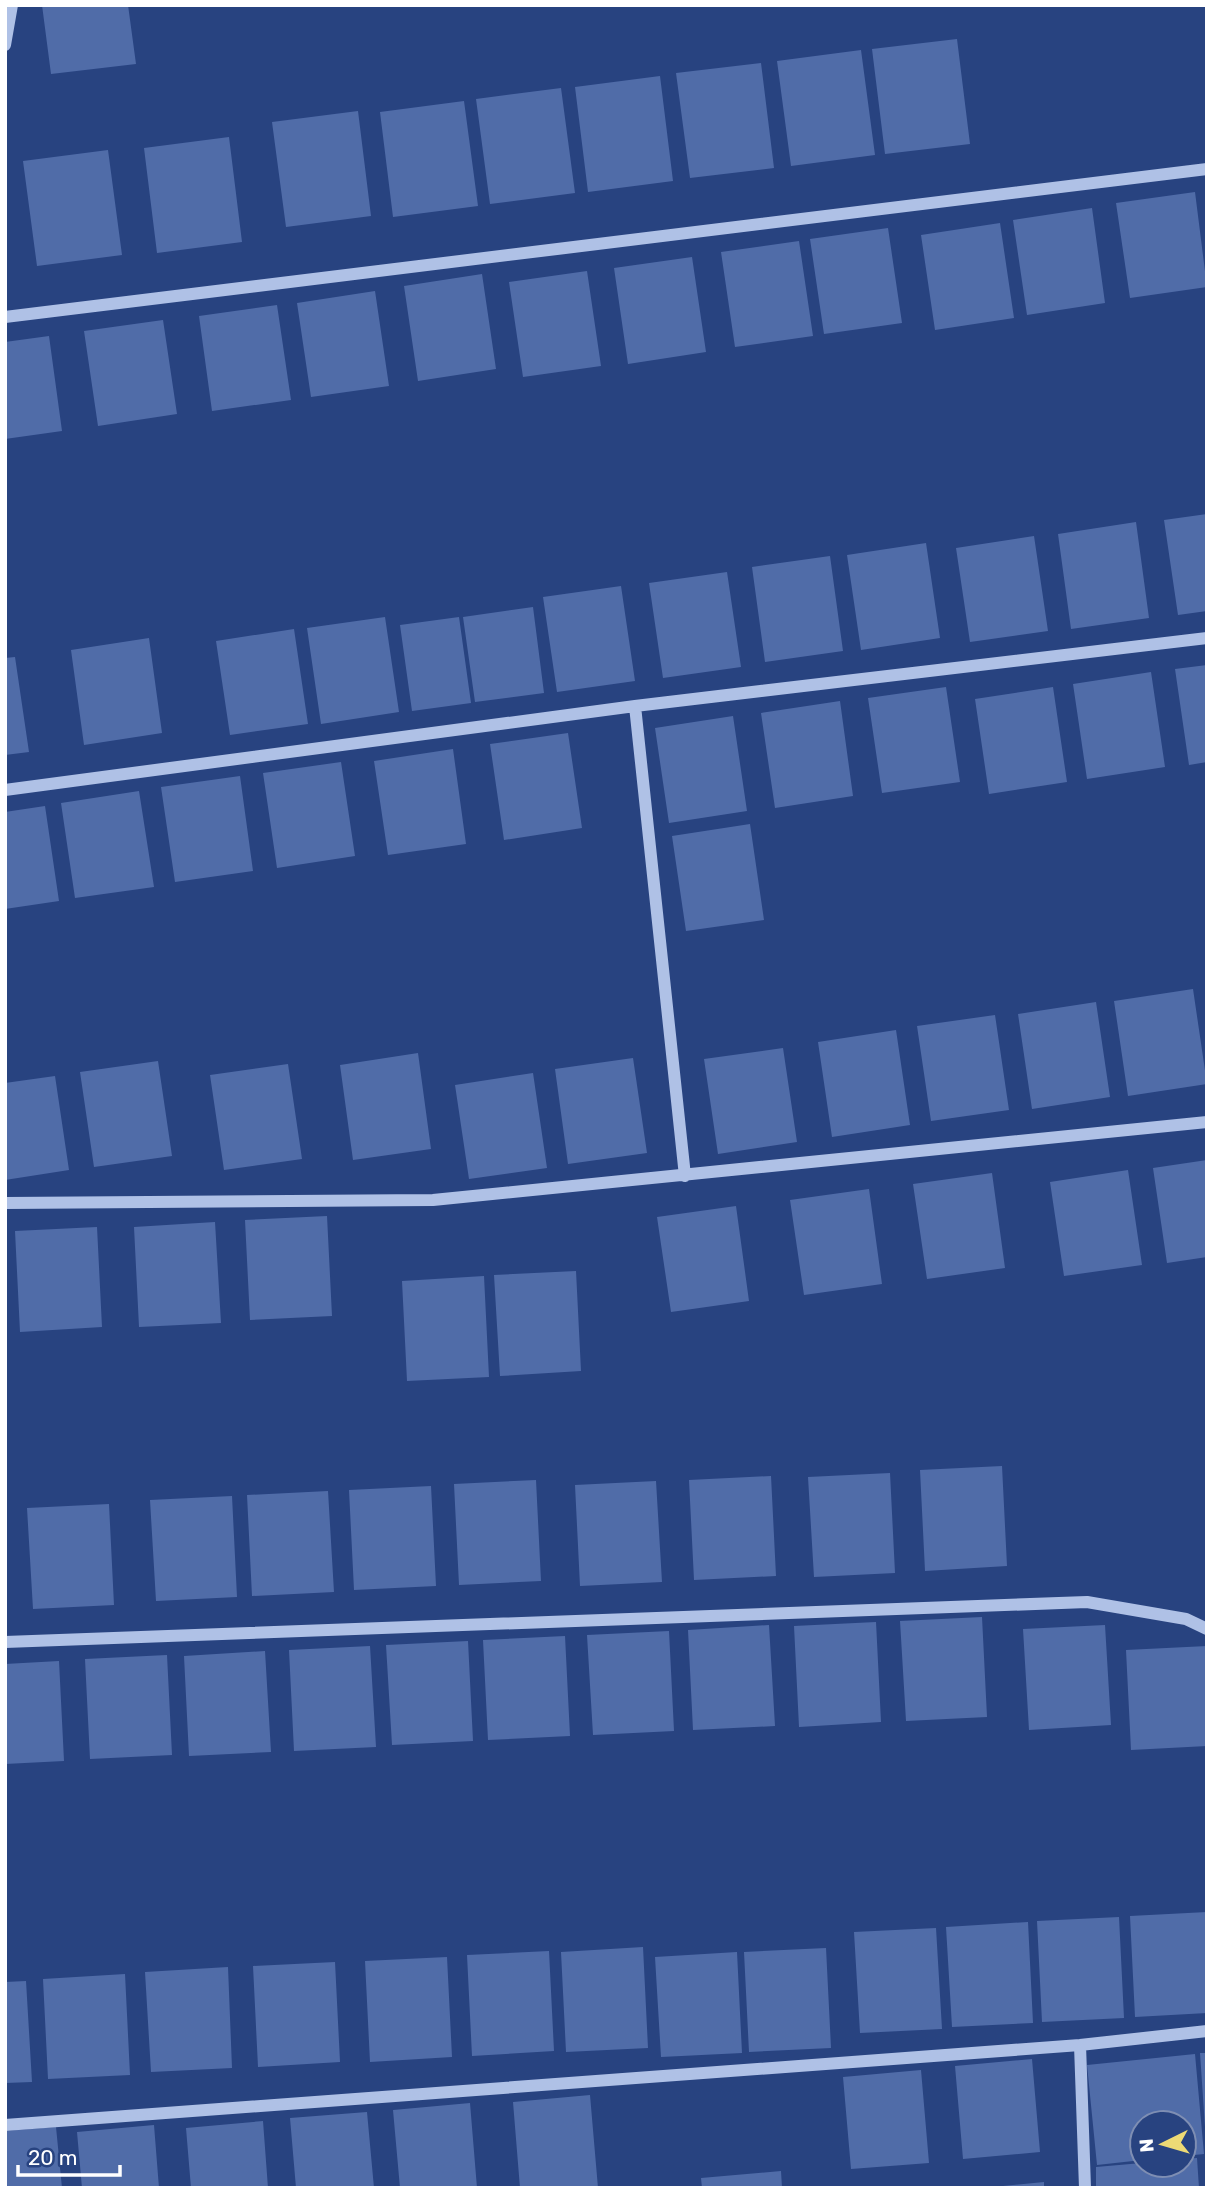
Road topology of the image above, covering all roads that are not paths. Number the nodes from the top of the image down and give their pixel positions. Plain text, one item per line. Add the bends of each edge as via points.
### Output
1 (12, 5) edge
2 (5, 45) edge
3 (1207, 169) edge
4 (5, 317) edge
5 (1207, 638) edge
6 (635, 706) junction
7 (5, 790) edge
8 (1207, 1122) edge
9 (685, 1176) junction
10 (5, 1203) edge
11 (1207, 1629) edge
12 (5, 1642) edge
13 (1207, 2031) edge
14 (1080, 2045) junction
15 (5, 2125) edge
16 (1085, 2188) edge

1 - 2 street
3 - 4 street
5 - 6 street
6 - 7 street
6 - 9 street
8 - 9 street
9 - 10 street via 433,1200
11 - 12 street via 1186,1619 1087,1602
13 - 14 street
14 - 15 street
14 - 16 street

